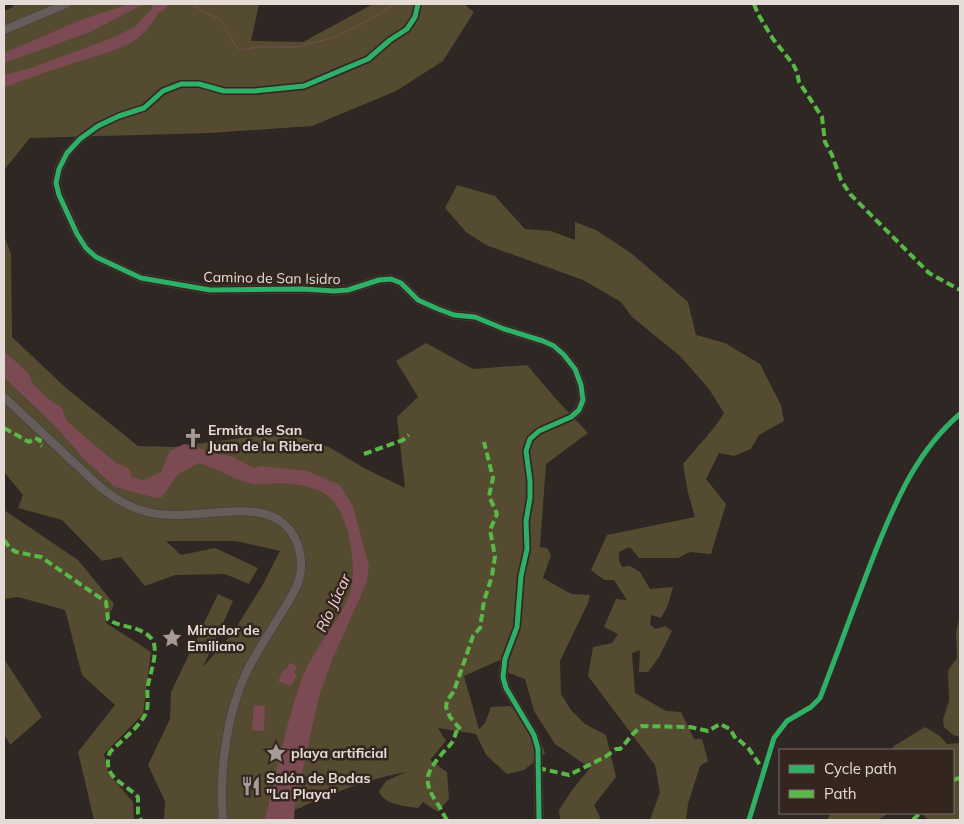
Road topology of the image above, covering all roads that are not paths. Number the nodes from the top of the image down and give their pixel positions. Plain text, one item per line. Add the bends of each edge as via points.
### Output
1 (66, 4) edge
2 (418, 4) edge
3 (4, 30) edge
4 (4, 397) edge
5 (223, 820) edge
6 (539, 820) edge

1 - 3 main road
2 - 6 street, Camino de San Isidro via 407,29 368,59 304,86 224,91 199,84 181,84 163,92 144,108 98,126 80,139 67,153 56,183 86,248 96,257 141,278 210,290 334,291 391,279 401,283 418,300 438,309 454,315 475,316 554,346 570,362 581,385 579,410 539,431 530,439 526,451 530,481 527,549 520,576 517,628 505,659 503,677 506,688 534,735 538,750
4 - 5 main road via 99,486 128,506 162,515 263,513 280,521 295,539 301,561 298,582 250,667 235,702 223,774

